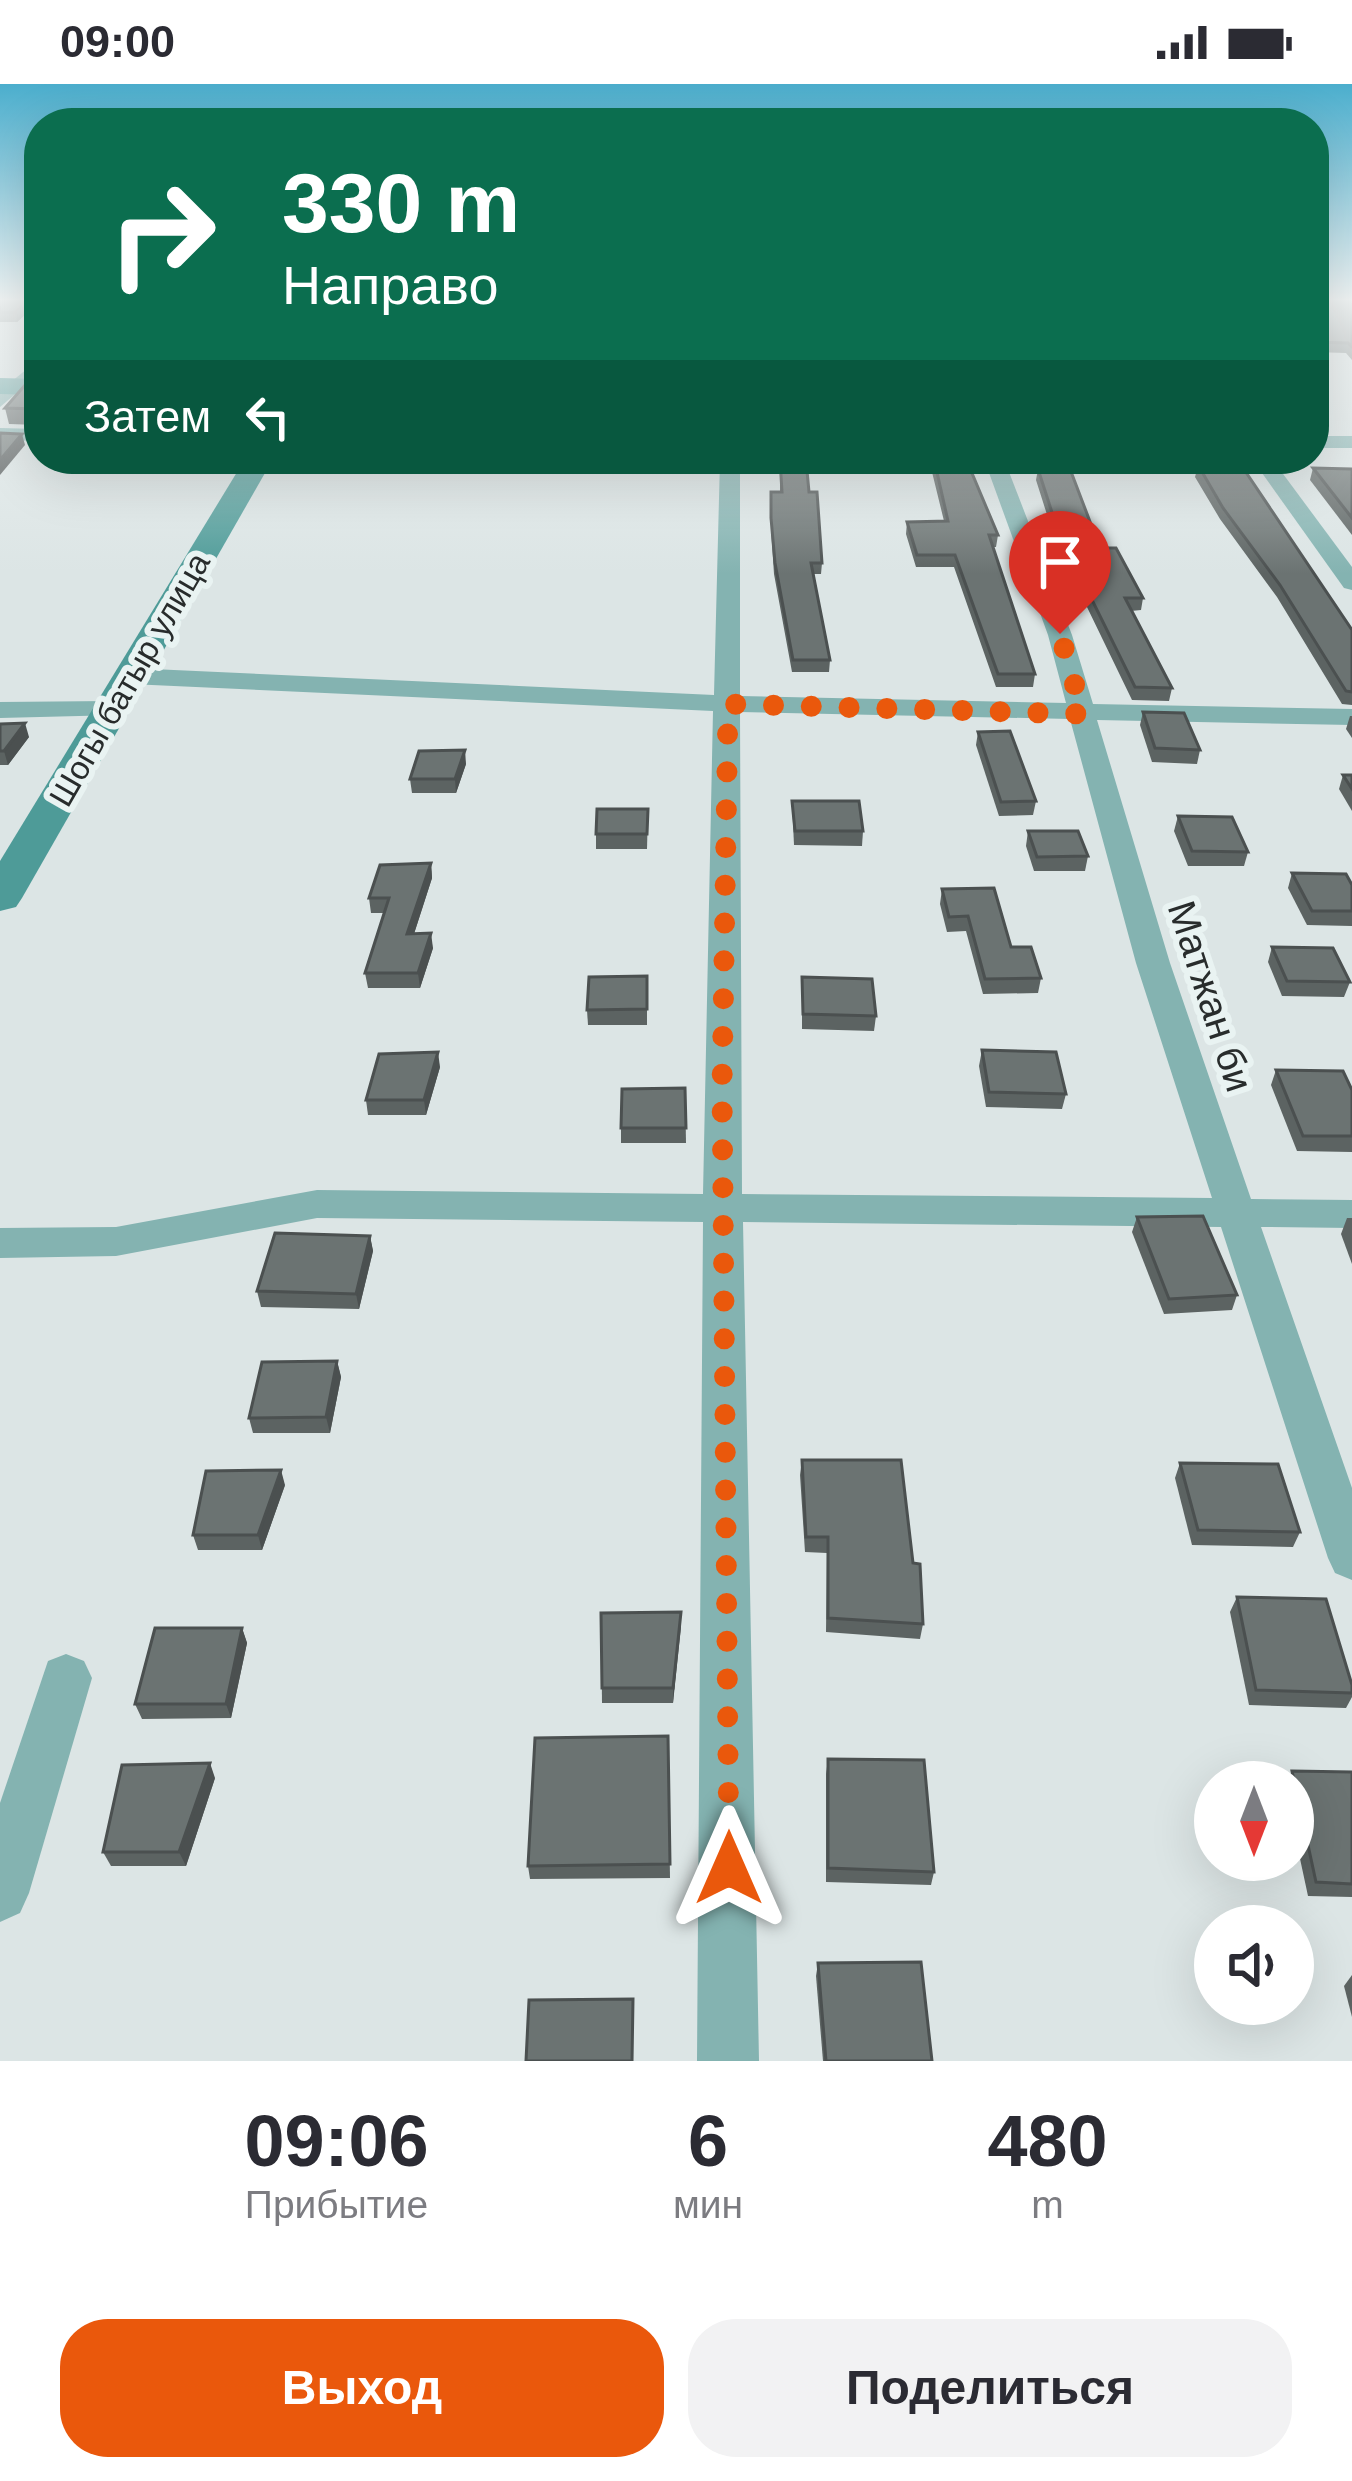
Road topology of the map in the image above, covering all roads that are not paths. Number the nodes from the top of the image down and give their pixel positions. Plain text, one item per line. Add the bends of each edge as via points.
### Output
1 (250, 474) edge
2 (730, 474) edge
3 (1000, 474) edge
4 (1273, 474) edge
5 (1352, 583) edge
6 (130, 676) junction
7 (728, 704) junction
8 (0, 710) edge
9 (110, 710) junction
10 (1083, 714) junction
11 (1352, 717) edge
12 (0, 898) edge
13 (724, 1208) junction
14 (1237, 1214) junction
15 (1352, 1214) edge
16 (0, 1244) edge
17 (1352, 1558) edge
18 (66, 1678) dead end
19 (0, 1893) edge
20 (728, 2061) edge

1 - 6 street, Шогы батыр улица
2 - 7 street
3 - 10 street, Матжан би
4 - 5 street
6 - 7 street
6 - 9 street, Шогы батыр улица
7 - 10 street
7 - 13 street
8 - 9 street
9 - 12 street, Шогы батыр улица
10 - 11 street
10 - 14 street, Матжан би
13 - 14 street
13 - 16 street via 285,1206 80,1246
13 - 20 street
14 - 15 street
14 - 17 street, Матжан би
18 - 19 street

